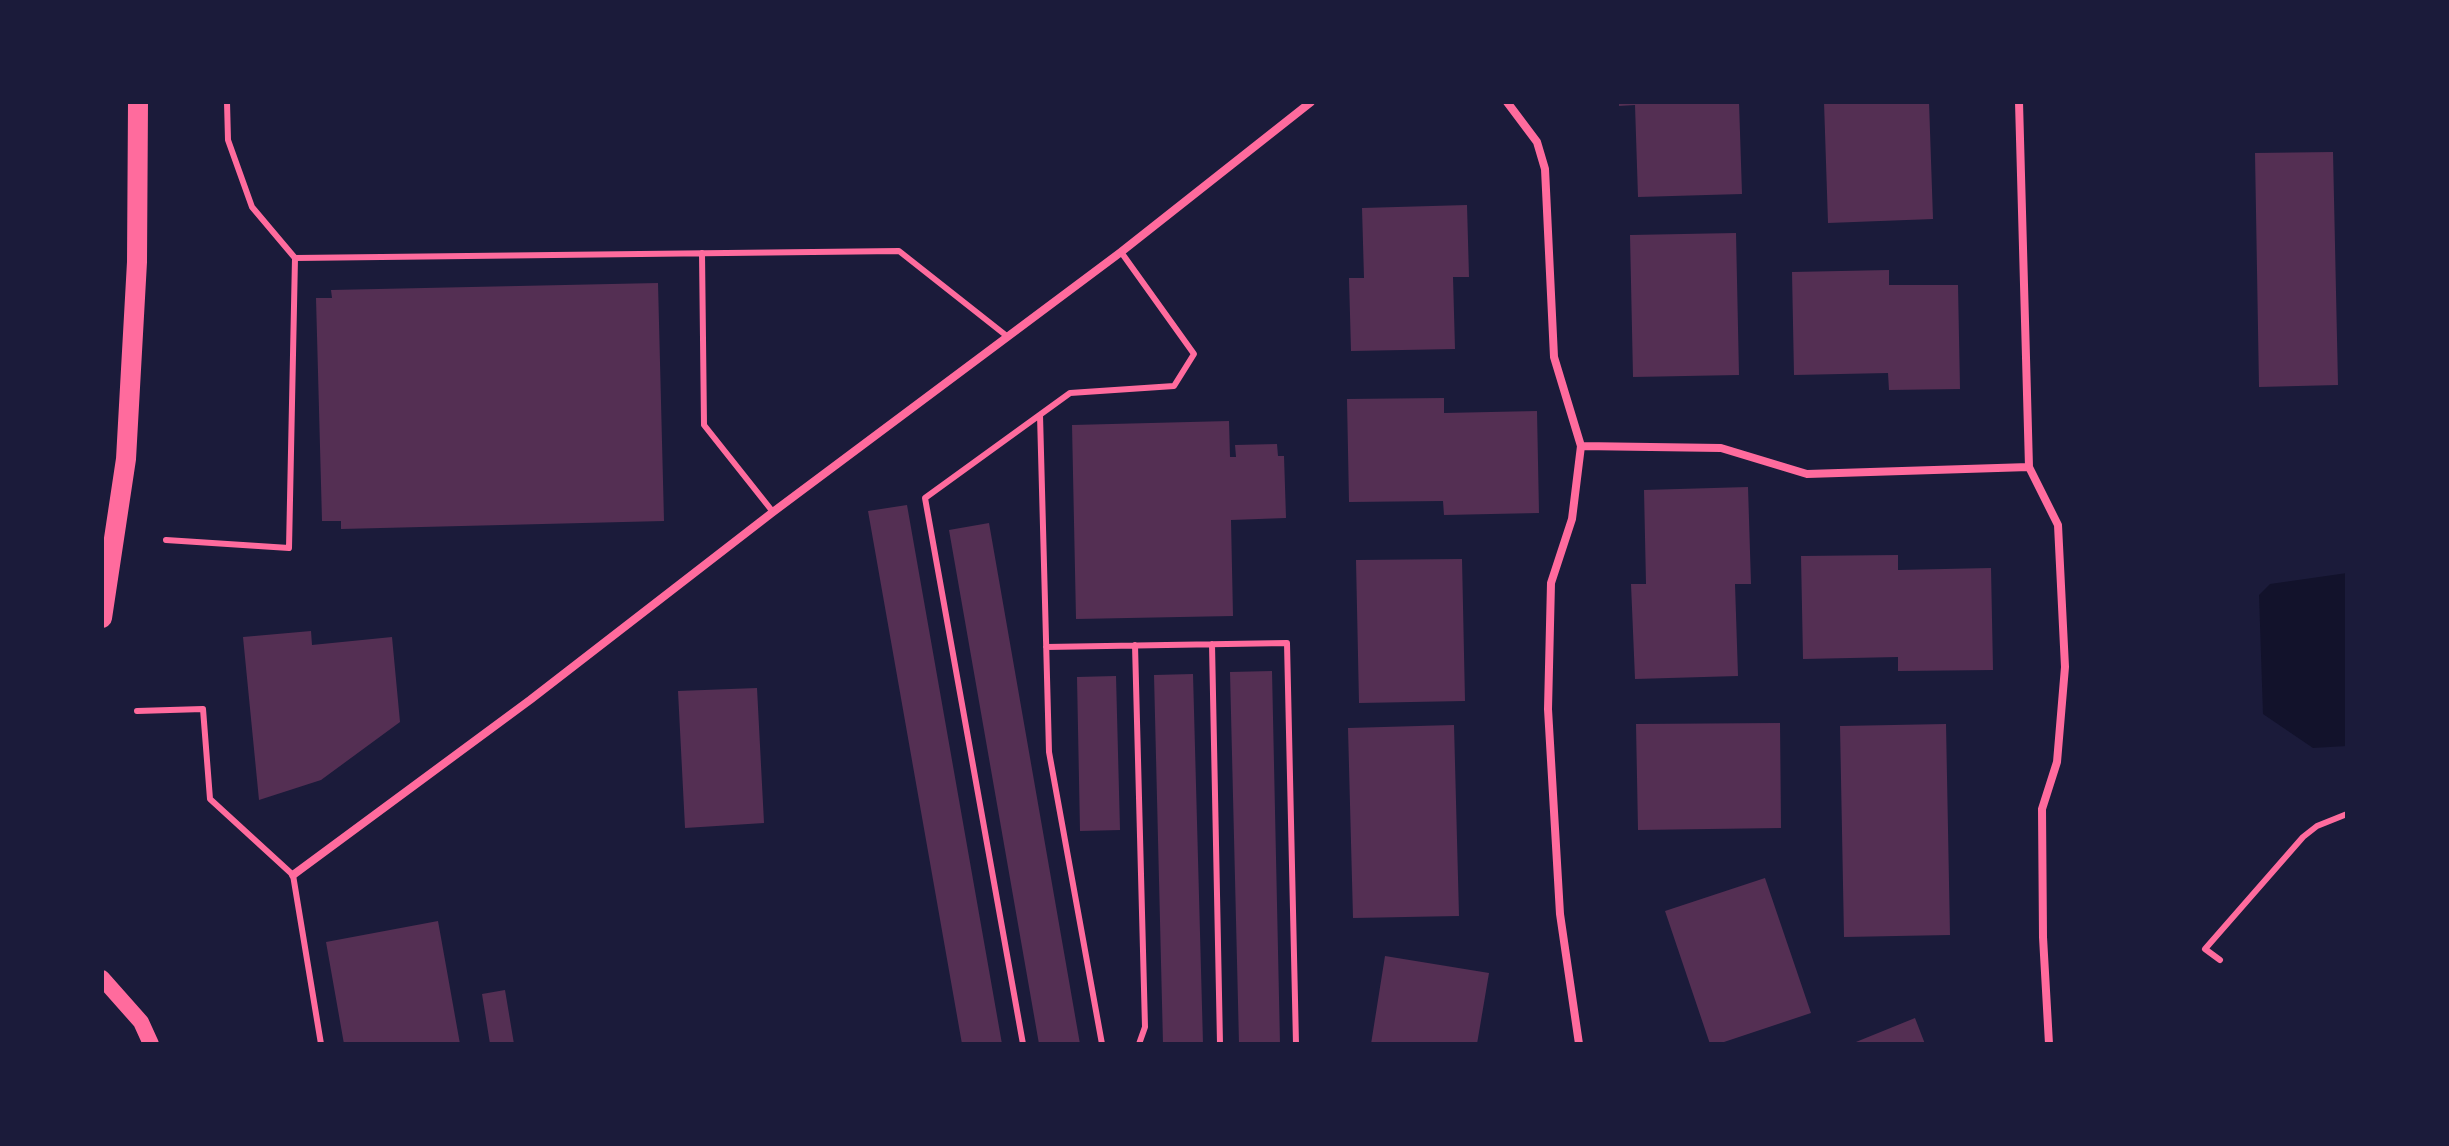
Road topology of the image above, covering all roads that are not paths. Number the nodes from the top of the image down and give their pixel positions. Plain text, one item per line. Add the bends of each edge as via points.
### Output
1 (138, 102) edge
2 (227, 102) edge
3 (1311, 102) edge
4 (1507, 102) edge
5 (2019, 102) edge
6 (1121, 252) junction
7 (702, 253) junction
8 (295, 258) junction
9 (1008, 337) junction
10 (1040, 415) junction
11 (1581, 446) junction
12 (2029, 467) junction
13 (773, 512) junction
14 (166, 540) dead end
15 (102, 618) edge
16 (1212, 644) junction
17 (1135, 645) junction
18 (1046, 647) junction
19 (137, 711) dead end
20 (2347, 814) edge
21 (293, 875) junction
22 (2220, 960) dead end
23 (102, 978) edge
24 (151, 1044) edge
25 (321, 1044) edge
26 (1023, 1044) edge
27 (1102, 1044) edge
28 (1139, 1044) edge
29 (1220, 1044) edge
30 (1296, 1044) edge
31 (1579, 1044) edge
32 (2049, 1044) edge

1 - 15 main road via 137,262 126,459
2 - 8 lane via 228,140 252,207
3 - 6 street
4 - 11 street via 1537,142 1545,169 1554,357
5 - 12 street
6 - 9 street
6 - 10 lane via 1194,354 1174,386 1070,393
7 - 8 lane
7 - 9 lane via 899,251
7 - 13 lane via 704,425
8 - 14 lane via 289,548
9 - 13 street
10 - 18 lane
10 - 26 lane via 925,498
11 - 12 street via 1721,448 1807,474
11 - 31 street via 1572,519 1551,583 1548,709 1560,914
12 - 32 street via 2058,525 2065,667 2057,762 2042,809
13 - 21 street
16 - 17 lane
16 - 29 lane
16 - 30 lane via 1287,643
17 - 18 lane
17 - 28 lane via 1145,1027
18 - 27 lane via 1049,752
19 - 21 lane via 203,709 210,799
20 - 22 lane via 2303,837 2215,937 2205,949
21 - 25 lane
23 - 24 main road via 141,1022

